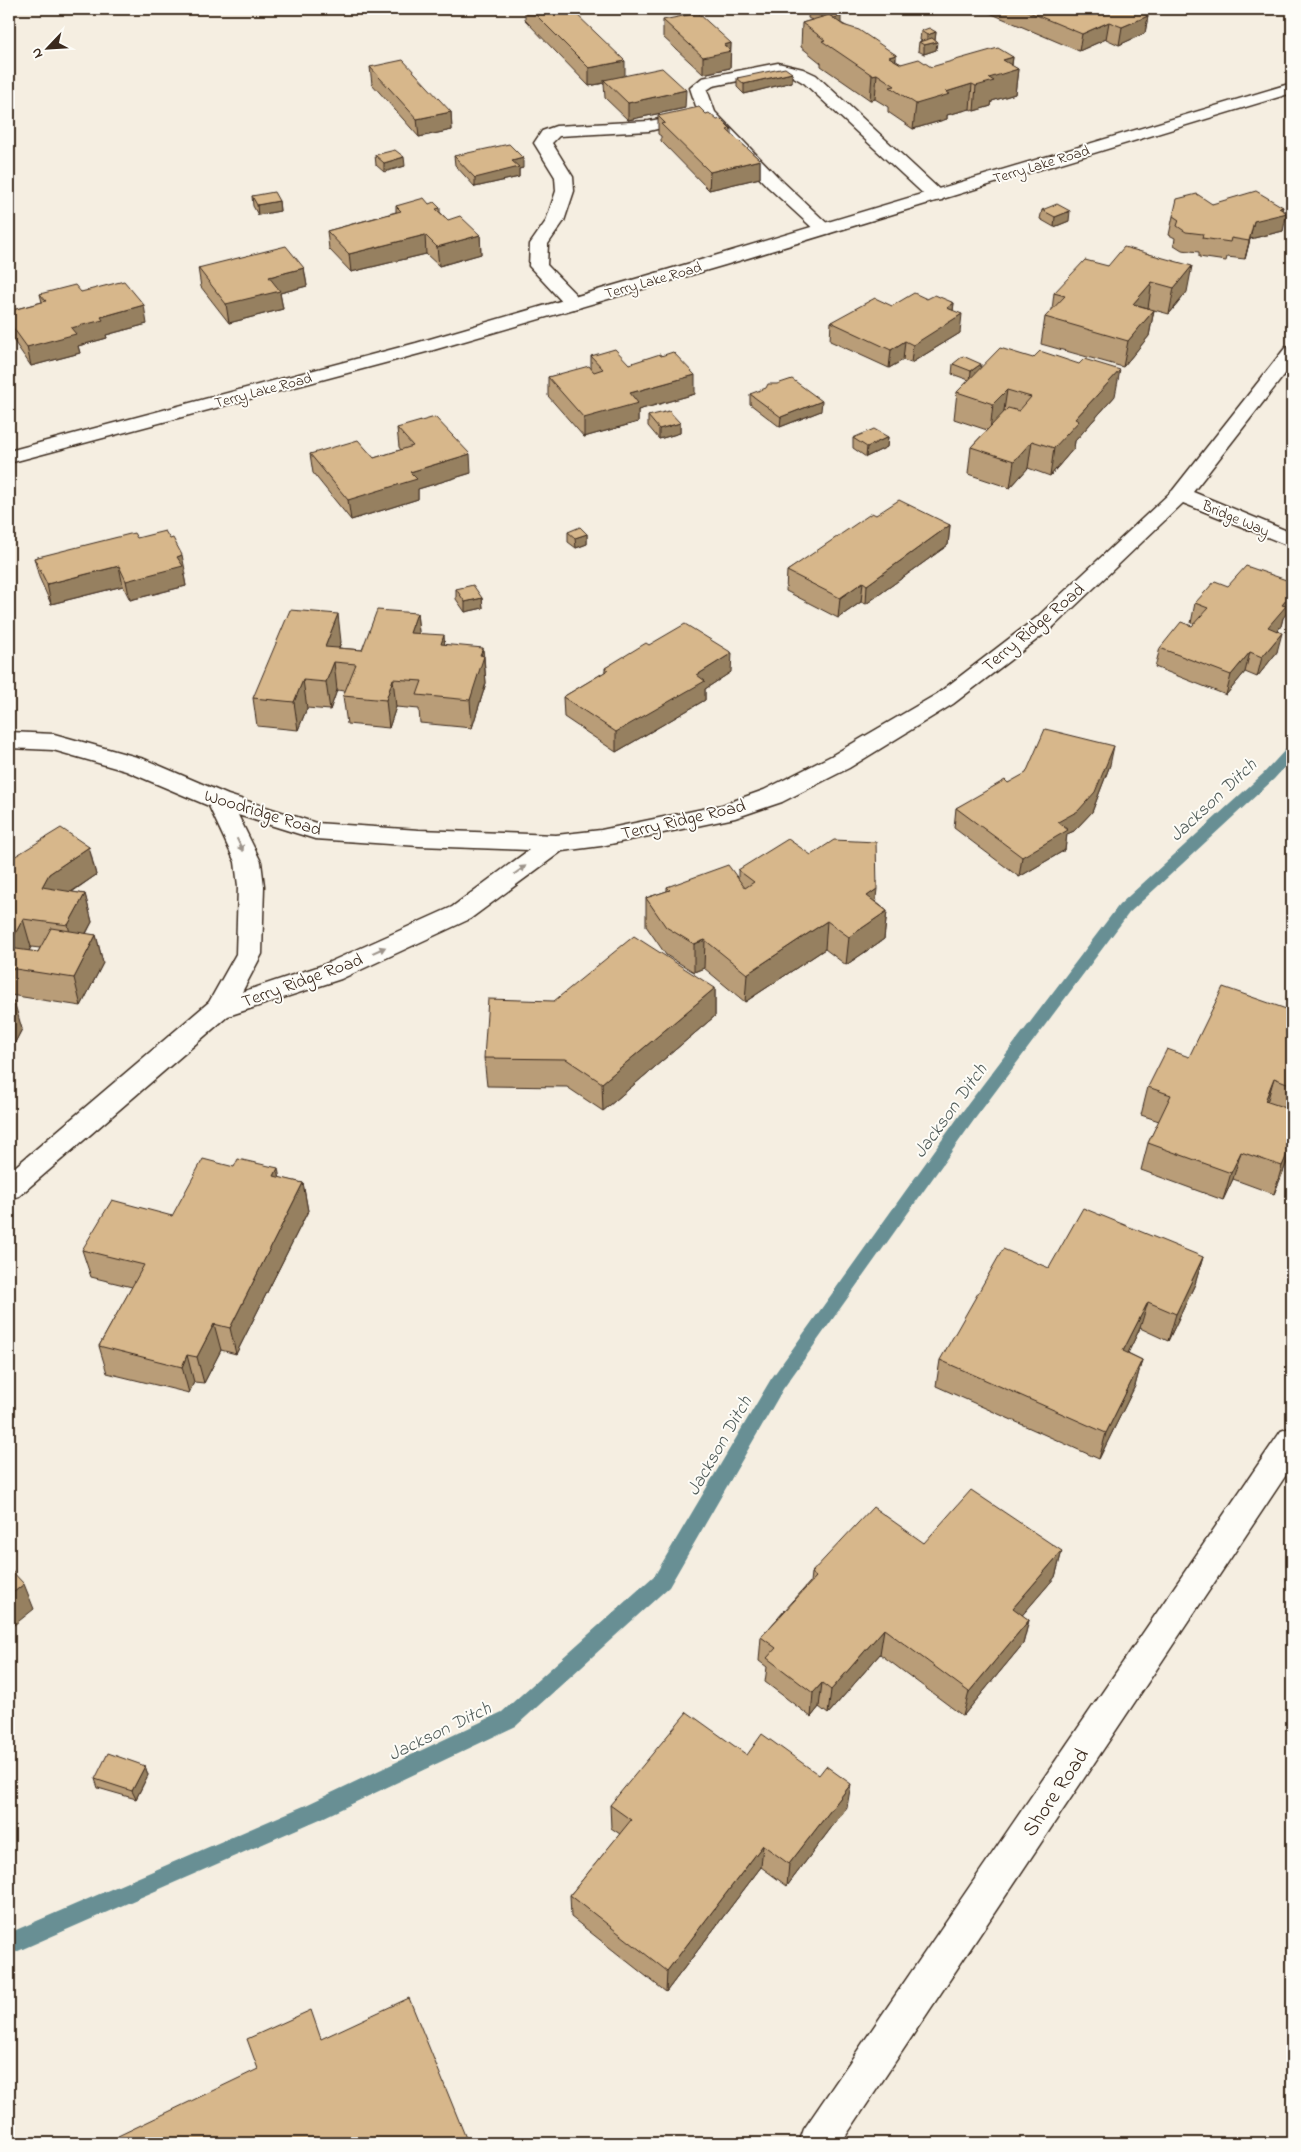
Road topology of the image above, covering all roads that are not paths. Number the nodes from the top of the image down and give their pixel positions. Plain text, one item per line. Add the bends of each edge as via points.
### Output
1 (1292, 88) edge
2 (707, 114) junction
3 (936, 196) junction
4 (824, 229) junction
5 (574, 303) junction
6 (1292, 352) edge
7 (9, 457) edge
8 (1180, 494) junction
9 (1292, 541) edge
10 (9, 740) edge
11 (218, 801) junction
12 (556, 843) junction
13 (219, 1009) junction
14 (9, 1188) edge
15 (1292, 1440) edge
16 (818, 2143) edge

1 - 3 street, Terry Lake Road
2 - 3 street via 698,88 708,82 778,68 798,72 810,79
2 - 4 street
2 - 5 street via 648,126 556,131 548,135 543,143 564,177 565,191 554,221 539,244 538,266
3 - 4 street, Terry Lake Road
4 - 5 street, Terry Lake Road
5 - 7 street, Terry Lake Road via 423,347
6 - 8 street, Terry Ridge Road
8 - 9 street, Bridge Way
8 - 12 street, Terry Ridge Road via 1044,623 945,699 840,762 773,796 726,812 601,838
10 - 11 street, Woodridge Road via 54,742 135,765
11 - 12 street, Woodridge Road via 315,830
11 -> 13 street via 248,862 251,886 249,954
13 -> 12 street, Terry Ridge Road via 332,972 461,913
13 - 14 street, Terry Ridge Road
15 - 16 street, Shore Road

